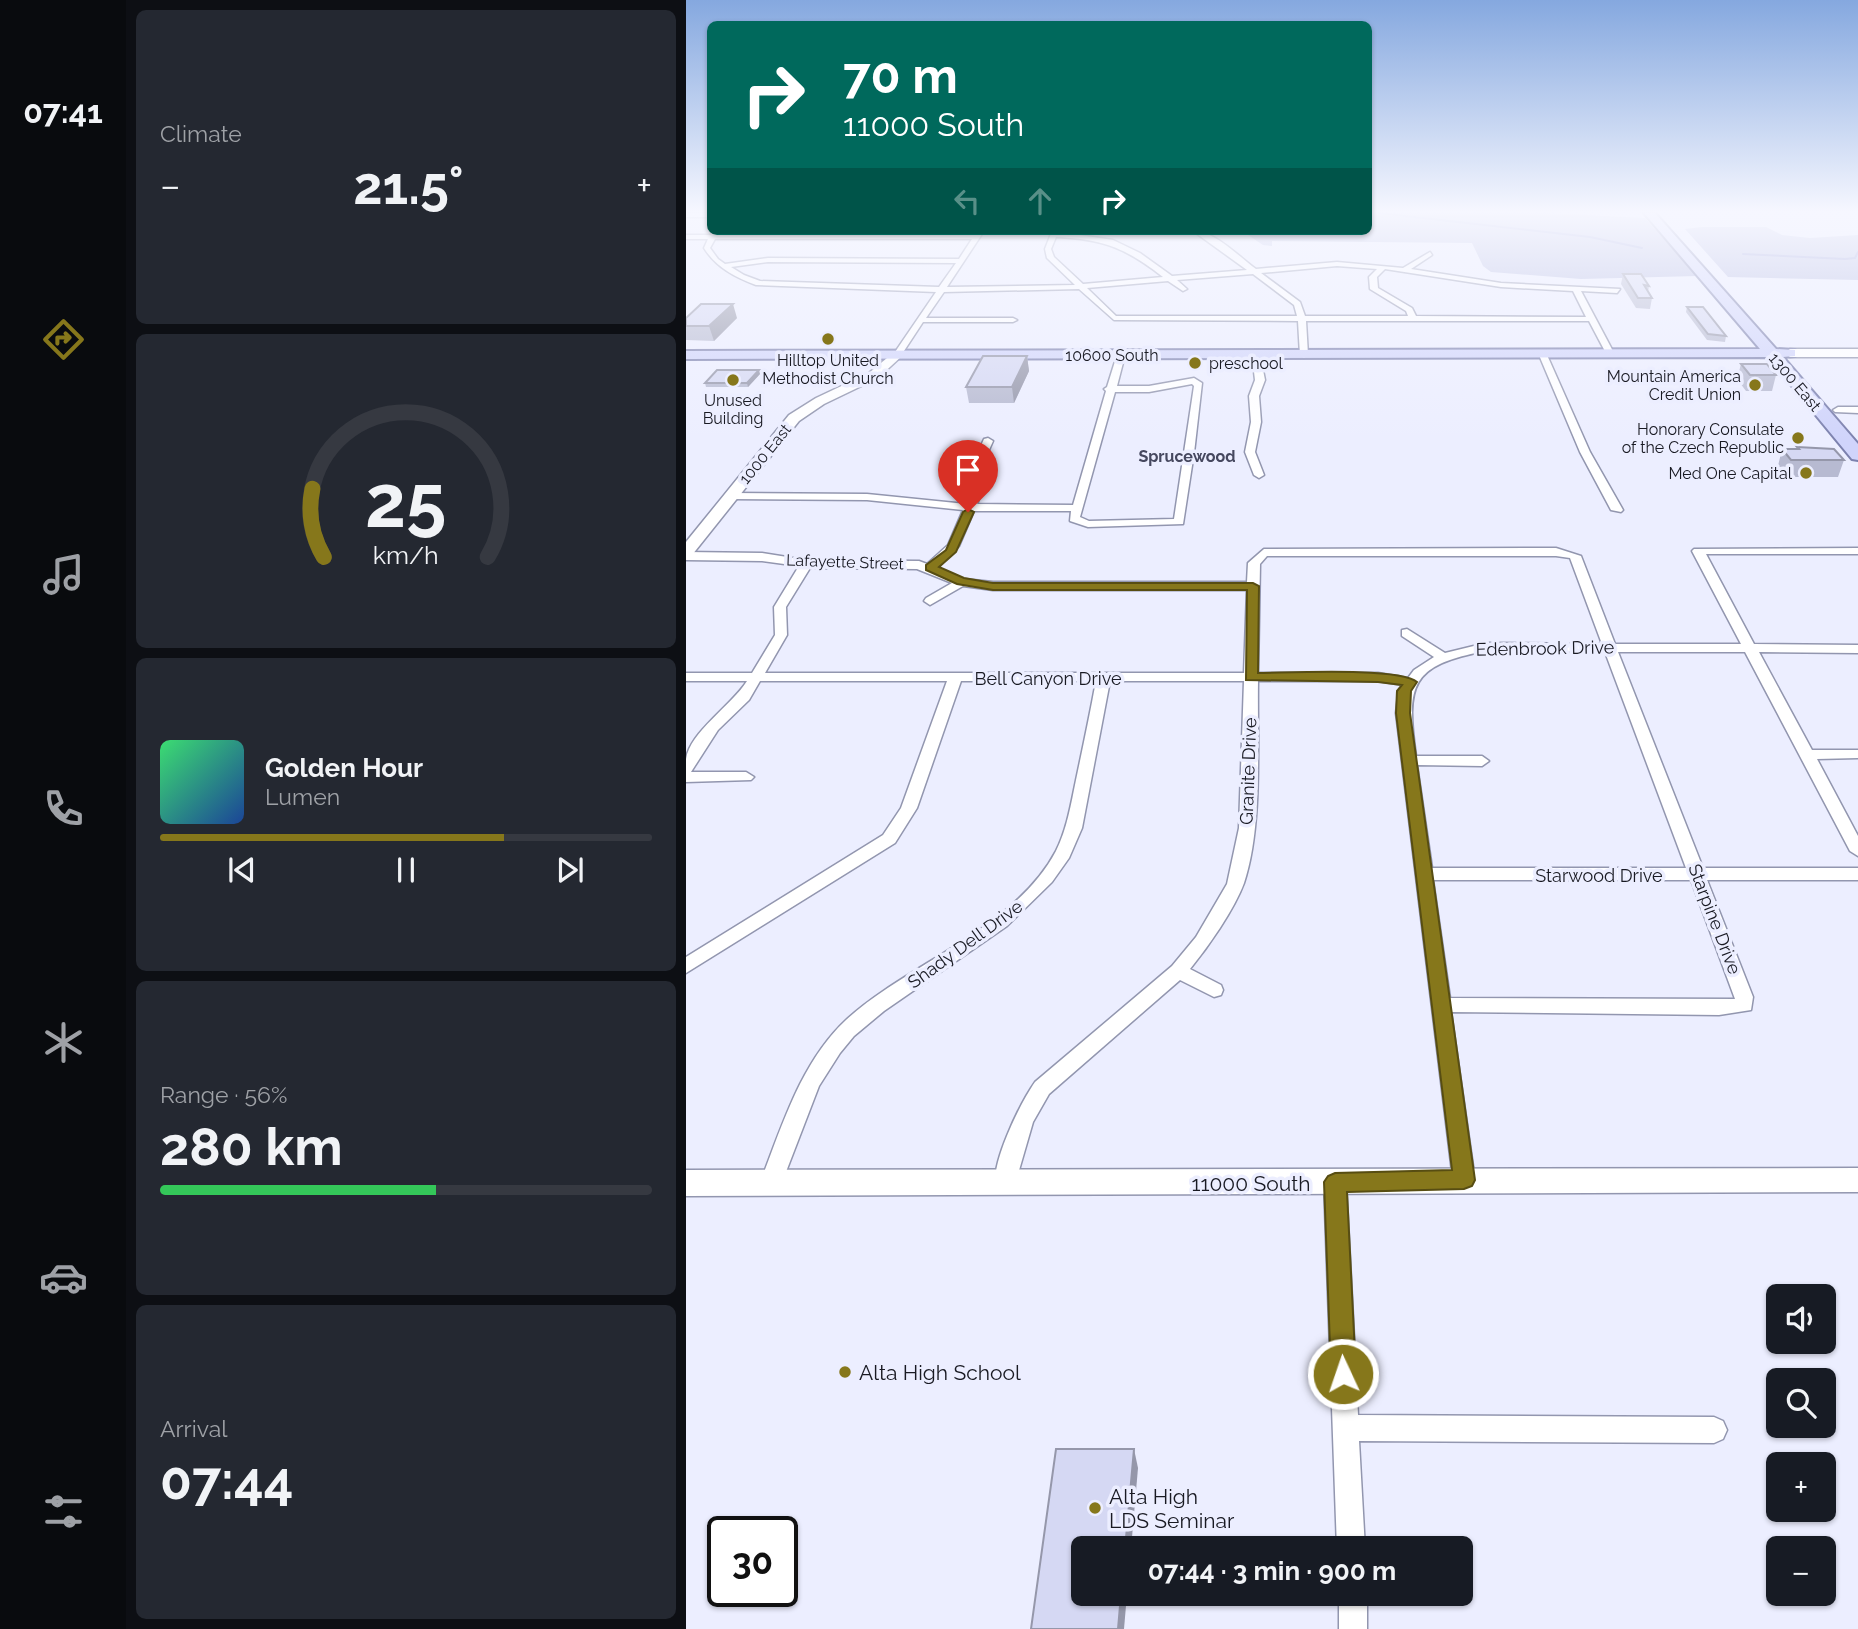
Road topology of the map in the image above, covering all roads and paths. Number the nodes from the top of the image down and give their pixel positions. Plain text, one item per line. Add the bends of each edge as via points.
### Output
1 (907, 289) edge
2 (985, 289) edge
3 (1081, 289) edge
4 (1278, 289) edge
5 (1374, 289) edge
6 (1562, 289) edge
7 (1715, 289) edge
8 (1730, 289) edge
9 (940, 290) junction
10 (1576, 290) junction
11 (1617, 291) dead end
12 (1302, 319) junction
13 (1413, 319) junction
14 (1591, 319) junction
15 (921, 320) junction
16 (1013, 320) dead end
17 (1771, 353) junction
18 (1790, 353) junction
19 (1858, 353) edge
20 (686, 355) edge
21 (897, 355) junction
22 (1121, 355) junction
23 (1256, 355) junction
24 (1304, 355) junction
25 (1543, 355) junction
26 (1611, 355) junction
27 (1109, 389) junction
28 (1838, 410) junction
29 (1858, 410) edge
30 (1858, 432) edge
31 (988, 441) dead end
32 (1858, 455) edge
33 (1190, 456) junction
34 (1231, 457) dead end
35 (1259, 475) dead end
36 (731, 496) junction
37 (970, 508) junction
38 (1075, 508) junction
39 (1617, 510) dead end
40 (1858, 551) edge
41 (686, 554) edge
42 (1571, 554) joint
43 (807, 564) junction
44 (930, 568) junction
45 (961, 582) junction
46 (1253, 586) junction
47 (930, 601) dead end
48 (1407, 634) dead end
49 (1611, 647) junction
50 (1748, 648) junction
51 (1858, 649) edge
52 (1443, 657) junction
53 (686, 677) edge
54 (756, 677) junction
55 (1104, 677) junction
56 (1251, 677) junction
57 (956, 678) junction
58 (1410, 682) junction
59 (1858, 754) edge
60 (1806, 755) junction
61 (1409, 760) junction
62 (1482, 761) dead end
63 (686, 769) edge
64 (686, 777) edge
65 (746, 777) dead end
66 (1858, 851) edge
67 (1424, 874) junction
68 (1858, 874) edge
69 (1699, 876) junction
70 (686, 966) edge
71 (1178, 971) junction
72 (1214, 990) dead end
73 (1440, 1005) junction
74 (1464, 1180) junction
75 (1858, 1180) edge
76 (1335, 1182) junction
77 (686, 1183) edge
78 (771, 1183) junction
79 (1005, 1184) junction
80 (1346, 1428) junction
81 (1714, 1430) dead end
82 (1350, 1536) edge
83 (1353, 1606) edge
84 (1353, 1629) edge

1 - 9 street
2 - 9 street
3 - 12 street via 1114,318
4 - 12 street via 1297,304
5 - 13 street via 1409,310
6 - 10 street
7 - 17 main road, 1300 East
8 - 18 main road, 1300 East
9 - 15 street
10 - 11 street
10 - 14 street
12 - 13 street
12 - 24 street
13 - 14 street
14 - 26 street
15 - 16 street
15 - 21 street
17 - 18 main road, 10600 South
17 - 26 main road, 10600 South
17 - 32 main road, 1300 East
18 - 19 main road, 10600 South
18 - 28 main road, 1300 East
20 - 21 main road, 10600 South
21 - 22 main road, 10600 South
21 - 36 street, 1000 East via 868,382 801,411
22 - 23 main road, 10600 South
22 - 27 street
23 - 24 main road, 10600 South
23 - 35 street via 1260,380 1254,396 1256,422 1250,452
24 - 25 main road, 10600 South
25 - 26 main road, 10600 South
25 - 39 street via 1585,452
27 - 33 street via 1194,380 1199,388
27 - 38 street
28 - 29 street
28 - 30 main road, 1300 East
31 - 37 street via 985,472
33 - 34 street
33 - 38 street via 1179,522 1076,522
36 - 37 street via 867,497
36 - 41 street, 1000 East
37 - 38 street
37 - 44 street via 951,552
40 - 50 street via 1698,551
41 - 43 street, Lafayette Street
42 - 46 street, Granite Drive via 1276,551 1260,555 1254,562
42 - 49 street, Starpine Drive via 1579,563
43 - 44 street, Lafayette Street
43 - 54 street via 780,607 781,635
44 - 45 street, Lafayette Street
45 - 46 street, Lafayette Street via 993,586
45 - 47 street
46 - 56 street, Granite Drive
48 - 52 street
49 - 50 street, Edenbrook Drive
49 - 52 street, Edenbrook Drive via 1486,647
49 - 69 street, Starpine Drive
50 - 51 street, Edenbrook Drive
50 - 60 street
52 - 58 street, Edenbrook Drive
53 - 54 street, Bell Canyon Drive
54 - 57 street, Bell Canyon Drive
54 - 63 street via 706,735
55 - 56 street, Bell Canyon Drive
55 - 57 street, Bell Canyon Drive
55 - 78 street, Shady Dell Drive via 1074,828 1056,869 1017,908 868,1013 833,1046 808,1087
56 - 58 street, Bell Canyon Drive via 1378,677
56 - 71 street, Granite Drive via 1243,855 1221,913
57 - 70 street via 909,808 889,839
58 - 61 street via 1403,702
59 - 60 street
60 - 66 street
61 - 62 street
61 - 67 street
64 - 65 street
67 - 69 street, Starwood Drive
67 - 73 street
68 - 69 street, Starwood Drive
69 - 73 street, Starpine Drive via 1742,988 1744,1005
71 - 72 street
71 - 79 street, Granite Drive via 1042,1088 1021,1121
73 - 74 street
74 - 75 street, 11000 South
74 - 76 street, 11000 South
76 - 79 street, 11000 South
76 - 80 street
77 - 78 street, 11000 South
78 - 79 street, 11000 South
80 - 81 street
80 - 82 street
83 - 84 street

